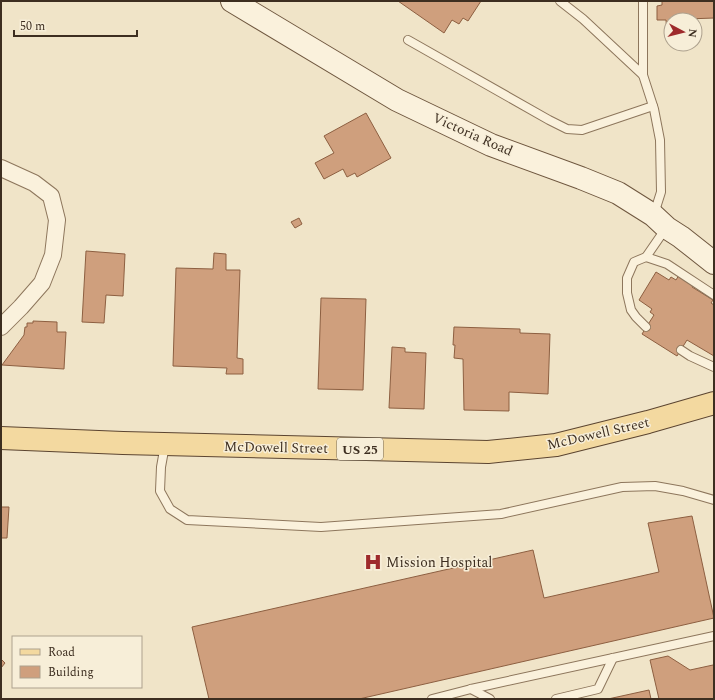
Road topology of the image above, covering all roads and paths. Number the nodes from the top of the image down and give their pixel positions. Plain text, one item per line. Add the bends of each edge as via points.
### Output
1 (232, 1) edge
2 (560, 1) edge
3 (643, 1) edge
4 (408, 40) dead end
5 (643, 75) junction
6 (653, 106) junction
7 (1, 168) edge
8 (660, 221) junction
9 (646, 257) junction
10 (714, 263) edge
11 (714, 295) edge
12 (1, 327) edge
13 (646, 327) dead end
14 (680, 350) dead end
15 (714, 367) edge
16 (714, 403) edge
17 (1, 438) edge
18 (166, 444) junction
19 (714, 500) edge
20 (714, 636) edge
21 (613, 658) junction
22 (472, 689) junction
23 (438, 698) edge
24 (490, 699) edge
25 (556, 699) edge

1 - 8 street, Victoria Road via 398,100 491,145 618,193
2 - 5 lane
3 - 5 lane
4 - 6 lane via 567,129 582,130
5 - 6 lane
6 - 8 lane via 660,140
7 - 12 street via 34,183 51,196 57,220 53,255 42,283
8 - 9 lane
8 - 10 street, Victoria Road
9 - 11 lane via 667,264
9 - 13 lane via 634,262 627,278 627,293 632,310
14 - 15 lane
16 - 18 main road, McDowell Street / US 25 via 556,445 488,452
17 - 18 main road, McDowell Street / US 25
18 - 19 lane via 161,467 160,491 170,509 187,520 320,527 501,514 622,487 655,486
20 - 21 lane
21 - 22 lane
21 - 25 lane via 598,689
22 - 23 lane
22 - 24 lane

